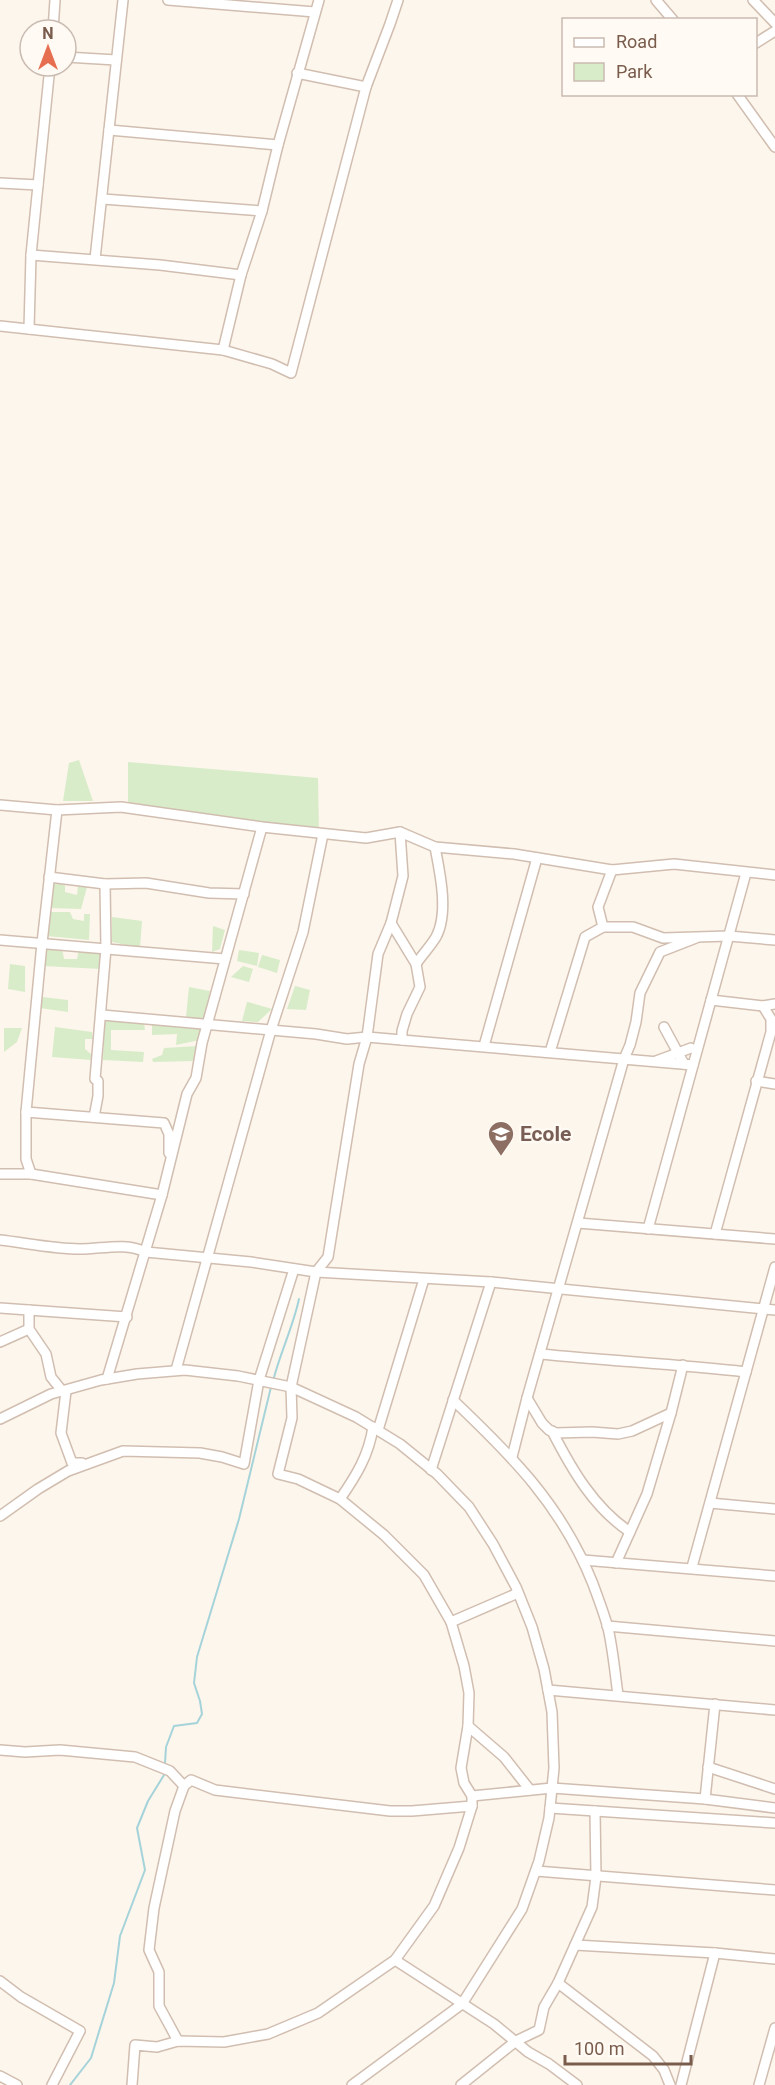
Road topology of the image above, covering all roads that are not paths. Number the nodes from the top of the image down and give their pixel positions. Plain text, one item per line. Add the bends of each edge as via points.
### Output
1 (55, 0) edge
2 (123, 0) edge
3 (168, 0) edge
4 (319, 0) edge
5 (398, 0) edge
6 (656, 0) edge
7 (753, 0) edge
8 (315, 12) junction
9 (54, 18) edge
10 (671, 18) edge
11 (775, 23) edge
12 (775, 31) edge
13 (757, 42) edge
14 (78, 58) edge
15 (117, 60) junction
16 (297, 73) junction
17 (49, 78) edge
18 (366, 87) junction
19 (738, 96) edge
20 (109, 130) junction
21 (278, 145) junction
22 (775, 147) edge
23 (0, 183) edge
24 (38, 185) junction
25 (103, 199) junction
26 (262, 211) junction
27 (31, 255) junction
28 (95, 259) junction
29 (241, 275) junction
30 (0, 326) edge
31 (29, 328) junction
32 (224, 350) junction
33 (0, 805) edge
34 (57, 810) junction
35 (262, 827) junction
36 (400, 832) junction
37 (323, 834) junction
38 (435, 847) junction
39 (537, 858) junction
40 (612, 870) junction
41 (746, 873) junction
42 (775, 875) edge
43 (49, 877) junction
44 (105, 884) junction
45 (244, 894) junction
46 (391, 923) junction
47 (603, 927) junction
48 (729, 936) junction
49 (696, 938) junction
50 (0, 940) edge
51 (775, 940) edge
52 (42, 943) junction
53 (106, 948) junction
54 (225, 959) junction
55 (416, 964) junction
56 (711, 1000) junction
57 (775, 1004) edge
58 (763, 1006) junction
59 (102, 1015) junction
60 (208, 1024) junction
61 (664, 1027) dead end
62 (271, 1030) junction
63 (367, 1037) junction
64 (402, 1040) junction
65 (484, 1046) junction
66 (691, 1048) dead end
67 (549, 1052) junction
68 (677, 1053) junction
69 (624, 1059) junction
70 (653, 1062) junction
71 (689, 1065) junction
72 (756, 1081) junction
73 (775, 1084) edge
74 (26, 1112) junction
75 (94, 1117) junction
76 (169, 1169) junction
77 (0, 1174) edge
78 (31, 1174) junction
79 (162, 1196) junction
80 (578, 1223) junction
81 (648, 1229) junction
82 (715, 1234) junction
83 (775, 1239) edge
84 (0, 1240) edge
85 (146, 1252) junction
86 (208, 1259) junction
87 (775, 1267) edge
88 (294, 1269) junction
89 (316, 1272) junction
90 (424, 1279) junction
91 (491, 1282) junction
92 (559, 1289) junction
93 (0, 1308) edge
94 (763, 1309) junction
95 (29, 1310) junction
96 (775, 1310) edge
97 (127, 1317) junction
98 (29, 1329) junction
99 (0, 1342) edge
100 (541, 1354) junction
101 (683, 1365) junction
102 (176, 1370) junction
103 (746, 1372) junction
104 (107, 1379) junction
105 (259, 1380) junction
106 (291, 1387) junction
107 (64, 1392) junction
108 (527, 1398) junction
109 (453, 1400) junction
110 (671, 1413) junction
111 (0, 1419) edge
112 (375, 1429) junction
113 (552, 1431) junction
114 (512, 1457) junction
115 (86, 1464) junction
116 (431, 1470) junction
117 (340, 1499) junction
118 (710, 1503) junction
119 (775, 1509) edge
120 (0, 1516) edge
121 (630, 1532) junction
122 (583, 1560) junction
123 (616, 1563) junction
124 (693, 1567) junction
125 (775, 1575) edge
126 (518, 1593) junction
127 (451, 1622) junction
128 (607, 1626) junction
129 (775, 1641) edge
130 (548, 1690) junction
131 (618, 1695) junction
132 (715, 1704) junction
133 (775, 1710) edge
134 (468, 1726) junction
135 (0, 1750) edge
136 (708, 1767) junction
137 (184, 1786) junction
138 (552, 1788) junction
139 (775, 1789) edge
140 (530, 1790) junction
141 (472, 1796) junction
142 (705, 1799) junction
143 (472, 1806) junction
144 (550, 1808) junction
145 (775, 1808) edge
146 (595, 1811) junction
147 (775, 1823) edge
148 (536, 1871) junction
149 (596, 1877) junction
150 (775, 1890) edge
151 (575, 1945) junction
152 (716, 1953) junction
153 (395, 1959) junction
154 (775, 1959) edge
155 (0, 1981) edge
156 (558, 1983) junction
157 (462, 2004) junction
158 (775, 2028) edge
159 (774, 2040) edge
160 (178, 2041) junction
161 (516, 2041) junction
162 (0, 2076) edge
163 (17, 2085) edge
164 (52, 2085) edge
165 (132, 2085) edge
166 (352, 2085) edge
167 (461, 2085) edge
168 (577, 2085) edge
169 (670, 2085) edge
170 (681, 2085) edge
171 (759, 2085) edge

1 - 9 street
2 - 15 street
3 - 8 street
4 - 8 street
5 - 18 street
6 - 10 street
7 - 11 street
8 - 16 street
12 - 13 street
14 - 15 street
15 - 20 street
16 - 18 street
16 - 21 street
17 - 24 street
18 - 32 street via 291,373
19 - 22 street
20 - 21 street
20 - 25 street
21 - 26 street
23 - 24 street
24 - 27 street
25 - 26 street
25 - 28 street
26 - 29 street
27 - 28 street
27 - 31 street
28 - 29 street
29 - 32 street
30 - 31 street
31 - 32 street
33 - 34 street
34 - 35 street via 121,807
34 - 43 street
35 - 37 street
35 - 45 street
36 - 37 street via 366,838
36 - 38 street
36 - 46 street via 403,876
37 - 62 street via 303,932
38 - 39 street
38 - 55 street via 442,883 442,915 437,935
39 - 40 street
39 - 65 street
40 - 41 street via 674,864
40 - 47 street via 597,907
41 - 42 street
41 - 48 street
43 - 44 street
43 - 52 street
44 - 45 street via 146,883
44 - 53 street
45 - 54 street
46 - 55 street
46 - 63 street via 378,954
47 - 49 street via 633,927 663,938
47 - 67 street via 585,937
48 - 49 street
48 - 51 street
48 - 56 street
49 - 69 street via 660,952 640,993
50 - 52 street
52 - 53 street
52 - 74 street
53 - 54 street
53 - 59 street
54 - 60 street
55 - 64 street via 420,987 407,1014
56 - 58 street
56 - 71 street
57 - 58 street
58 - 72 street via 771,1026
59 - 60 street
59 - 75 street
60 - 62 street
60 - 76 street
61 - 68 street
62 - 63 street via 347,1039
62 - 86 street
63 - 64 street
63 - 89 street via 359,1064 328,1257
64 - 65 street
65 - 67 street
66 - 68 street
67 - 69 street
68 - 70 street
68 - 71 street
69 - 70 street
69 - 80 street
70 - 71 street
71 - 81 street
72 - 73 street
72 - 82 street
74 - 75 street
74 - 78 street via 26,1159
75 - 76 street via 164,1124 169,1134
76 - 79 street
77 - 78 street
78 - 79 street
79 - 85 street
80 - 81 street
80 - 92 street
81 - 82 street
82 - 83 street
84 - 85 street via 81,1249 135,1247
85 - 86 street
85 - 97 street
86 - 88 street
86 - 102 street
87 - 94 street
88 - 89 street
88 - 105 street
89 - 90 street
89 - 106 street
90 - 91 street
90 - 112 street
91 - 92 street
91 - 109 street
92 - 94 street
92 - 100 street
93 - 95 street
94 - 96 street
94 - 103 street
95 - 97 street
95 - 98 street
97 - 104 street
98 - 99 street
98 - 107 street via 46,1354 51,1377
100 - 101 street
100 - 108 street
101 - 103 street
101 - 110 street
102 - 104 street
102 - 105 street
103 - 118 street
104 - 107 street
105 - 106 street
105 - 115 street via 244,1464 200,1453 154,1451 123,1451
106 - 112 street
106 - 117 street via 292,1418 278,1474
107 - 111 street via 51,1394
107 - 115 street via 62,1433 72,1463
108 - 113 street via 542,1423
108 - 114 street
109 - 114 street
109 - 116 street
110 - 113 street via 618,1434
110 - 121 street via 647,1494
112 - 116 street
112 - 117 street via 365,1460
113 - 121 street via 589,1493 613,1520
114 - 122 street via 561,1519
115 - 120 street via 38,1489
116 - 126 street via 469,1507
117 - 127 street via 424,1575
118 - 119 street
118 - 124 street
121 - 123 street
122 - 123 street
122 - 128 street
123 - 124 street
124 - 125 street
126 - 127 street
126 - 130 street via 532,1627
127 - 134 street via 469,1691
128 - 129 street
128 - 131 street
130 - 131 street
130 - 138 street via 552,1713
131 - 132 street
132 - 133 street
132 - 136 street
134 - 140 street via 504,1757
134 - 141 street via 461,1768
135 - 137 street via 60,1750 135,1757 170,1771
136 - 139 street
136 - 142 street
137 - 143 street via 191,1780 215,1790 390,1811
137 - 160 street via 154,1908 149,1950 159,1972 159,2006
138 - 140 street
138 - 142 street
138 - 144 street
140 - 141 street
141 - 143 street
142 - 145 street
143 - 153 street via 434,1906
144 - 146 street
144 - 148 street
146 - 147 street
146 - 149 street
148 - 149 street
148 - 157 street via 522,1909
149 - 150 street
149 - 151 street via 592,1907
151 - 152 street
151 - 156 street
152 - 154 street
152 - 170 street
153 - 157 street
153 - 160 street via 318,2013 268,2034 224,2042
155 - 164 street via 80,2031
156 - 161 street via 544,2007 538,2030
156 - 169 street via 653,2056
157 - 161 street
157 - 166 street
158 - 159 street
159 - 171 street
160 - 165 street via 157,2047 135,2046
161 - 167 street
161 - 168 street
162 - 163 street

